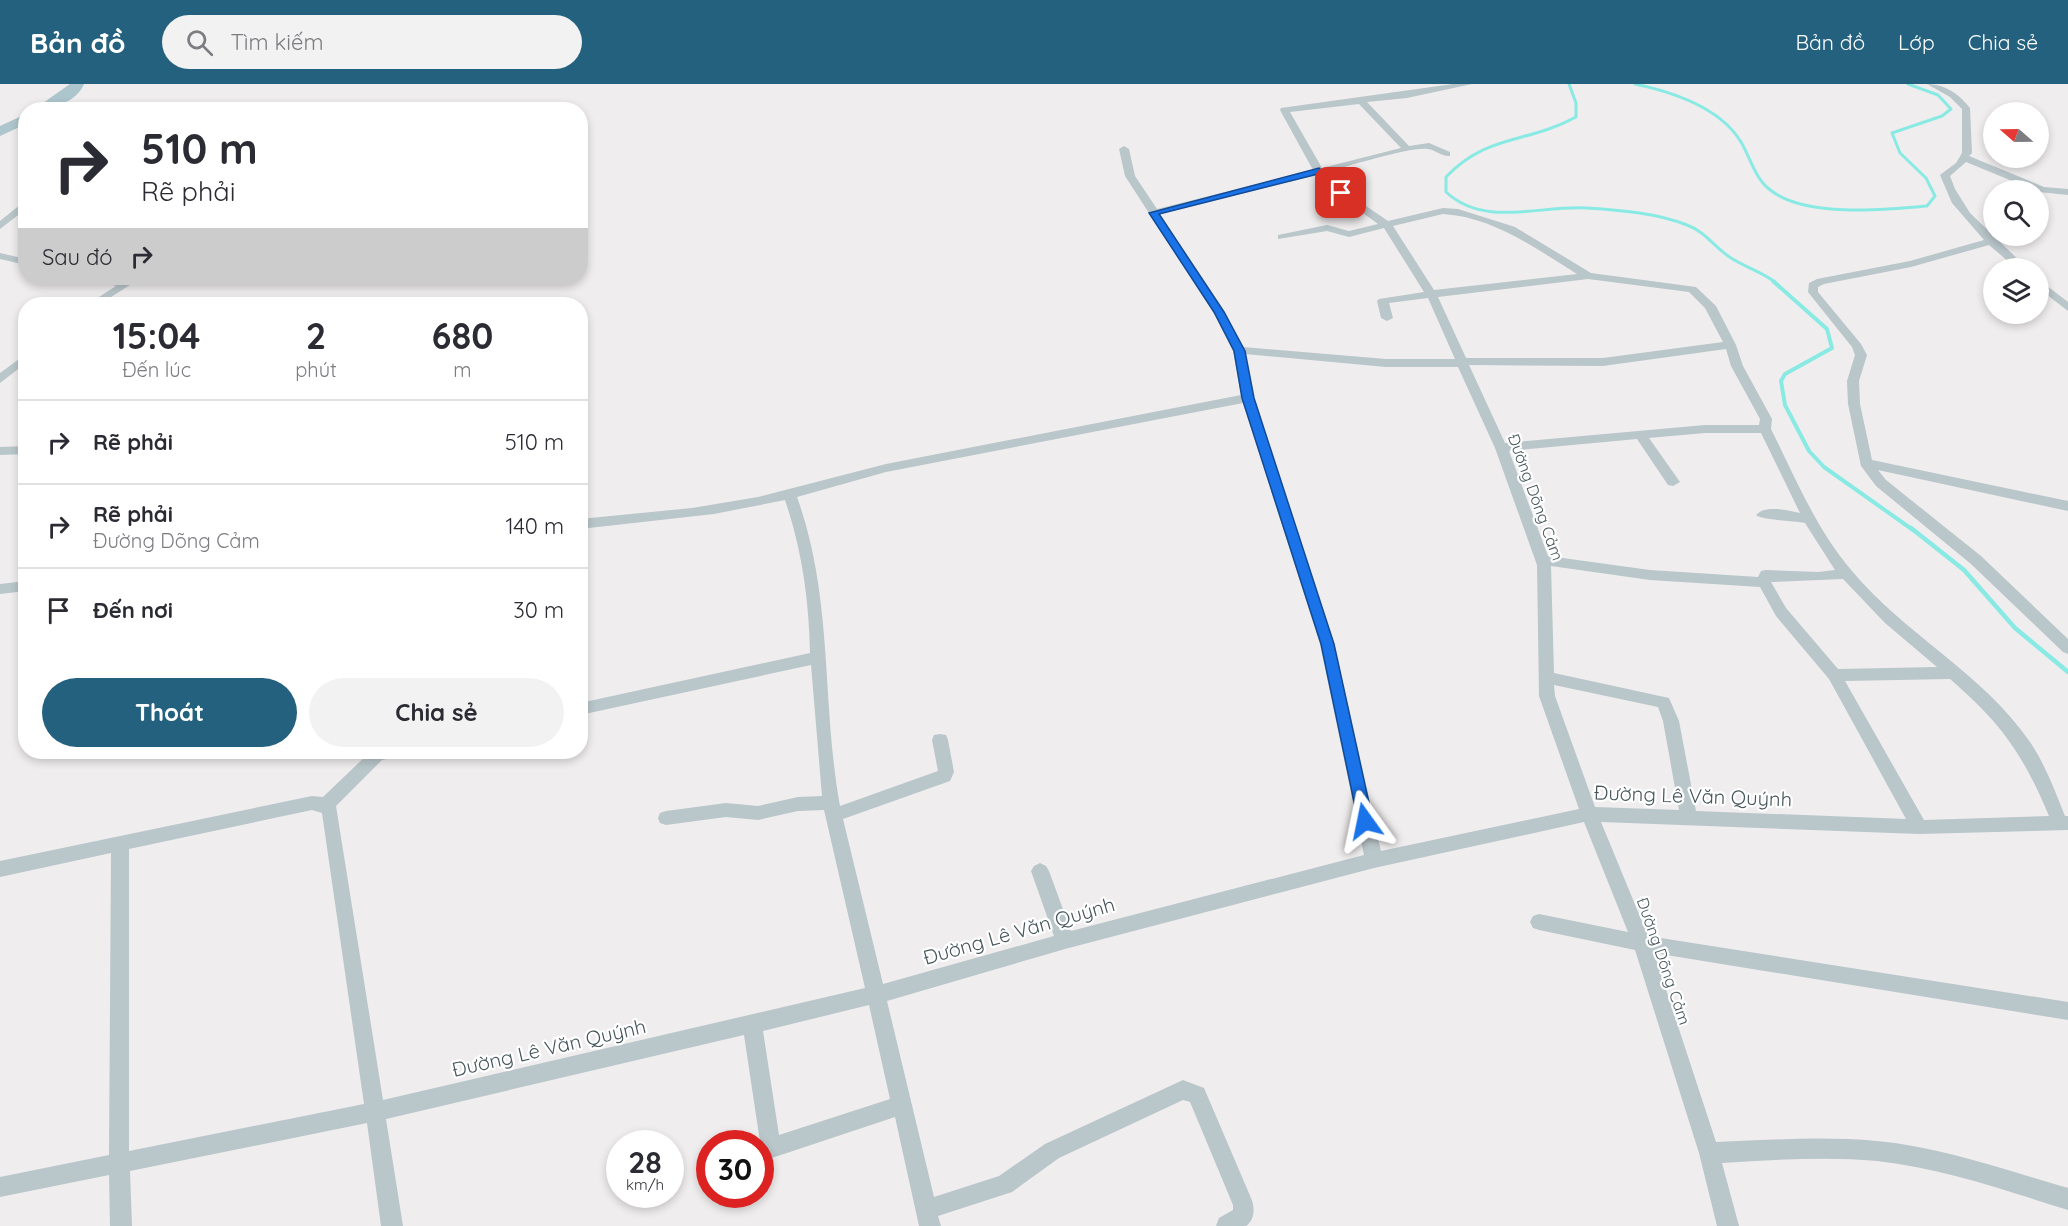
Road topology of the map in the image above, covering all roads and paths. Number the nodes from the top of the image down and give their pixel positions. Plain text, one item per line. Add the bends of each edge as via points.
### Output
1 (77, 84) edge
2 (1468, 84) edge
3 (1931, 84) edge
4 (1361, 101) junction
5 (53, 102) edge
6 (18, 122) edge
7 (0, 132) edge
8 (1124, 149) dead end
9 (1407, 149) junction
10 (1447, 154) dead end
11 (1965, 158) junction
12 (1319, 171) junction
13 (2068, 192) edge
14 (18, 209) edge
15 (1154, 213) junction
16 (1387, 225) junction
17 (0, 226) edge
18 (1983, 232) edge
19 (1282, 237) dead end
20 (1983, 243) edge
21 (1997, 246) edge
22 (0, 256) edge
23 (2011, 258) edge
24 (18, 260) edge
25 (1588, 276) junction
26 (122, 285) edge
27 (2049, 292) edge
28 (1432, 295) junction
29 (104, 297) edge
30 (2068, 308) edge
31 (1387, 318) dead end
32 (1730, 345) junction
33 (1239, 350) junction
34 (1462, 362) junction
35 (18, 364) edge
36 (0, 379) edge
37 (1248, 398) junction
38 (1765, 429) junction
39 (1640, 434) junction
40 (1501, 448) junction
41 (18, 450) edge
42 (0, 451) edge
43 (1866, 463) junction
44 (1672, 482) dead end
45 (790, 495) junction
46 (2068, 506) edge
47 (1763, 515) dead end
48 (1812, 519) junction
49 (588, 523) edge
50 (1542, 560) junction
51 (1845, 573) junction
52 (1764, 582) junction
53 (18, 587) edge
54 (0, 589) edge
55 (2068, 648) edge
56 (818, 661) junction
57 (1952, 673) junction
58 (1834, 675) junction
59 (1546, 677) junction
60 (588, 707) edge
61 (940, 740) dead end
62 (375, 759) edge
63 (326, 805) junction
64 (832, 809) junction
65 (1589, 814) junction
66 (666, 818) dead end
67 (1689, 818) junction
68 (2064, 823) edge
69 (1919, 827) junction
70 (120, 843) junction
71 (1374, 860) junction
72 (0, 869) edge
73 (1040, 871) dead end
74 (1539, 922) dead end
75 (1065, 941) junction
76 (1642, 943) junction
77 (878, 994) junction
78 (2068, 1011) edge
79 (752, 1024) junction
80 (902, 1105) junction
81 (374, 1112) junction
82 (764, 1130) edge
83 (774, 1148) edge
84 (1709, 1153) junction
85 (118, 1164) junction
86 (0, 1187) edge
87 (2068, 1199) edge
88 (928, 1218) edge
89 (121, 1226) edge
90 (392, 1226) edge
91 (1227, 1226) edge
92 (1728, 1226) edge

1 - 5 main road
2 - 4 street
3 - 11 street via 1953,95 1965,108
4 - 9 street
4 - 12 street, Đường Dõng Cảm via 1284,110
6 - 7 main road
8 - 15 street via 1130,176
9 - 10 street via 1429,146
9 - 12 street
11 - 13 street via 2042,190
11 - 18 street via 1945,177 1960,208
12 - 15 street
12 - 16 street, Đường Dõng Cảm via 1341,193
14 - 17 street
15 - 33 street via 1219,312
16 - 19 street via 1344,234 1327,228
16 - 25 street via 1443,211 1458,212 1511,229
16 - 28 street, Đường Dõng Cảm
20 - 43 street via 1813,285 1813,292 1861,355 1853,381 1854,404
21 - 23 street
22 - 24 street
25 - 28 street
25 - 32 street via 1692,289 1710,306
26 - 29 street
27 - 30 street
28 - 31 street via 1385,299
28 - 34 street, Đường Dõng Cảm
32 - 34 street via 1603,362
32 - 38 street via 1766,419
33 - 34 street via 1386,363
33 - 37 street
34 - 40 street, Đường Dõng Cảm
35 - 36 street
37 - 45 street via 886,468
37 - 71 street via 1327,644
38 - 39 street
38 - 48 street
39 - 40 street
39 - 44 street
40 - 50 street, Đường Dõng Cảm
41 - 42 street
43 - 46 street
43 - 55 street via 1881,483 1976,560
45 - 49 street via 736,507
45 - 56 street via 812,565
47 - 48 street
48 - 51 street
50 - 52 street via 1650,575
50 - 59 street, Đường Dõng Cảm
51 - 52 street via 1818,577 1766,575
51 - 57 street via 1886,616
52 - 58 street via 1781,612
53 - 54 street
56 - 60 street via 807,658
56 - 64 street
57 - 58 street
57 - 68 street via 2023,746
58 - 69 street
59 - 65 street, Đường Dõng Cảm via 1547,696
59 - 67 street via 1664,702
61 - 64 street via 944,776
62 - 63 street
63 - 70 street via 312,803
63 - 81 street
64 - 66 street via 798,804 758,813 726,810
64 - 77 street
65 - 67 street, Đường Lê Văn Quýnh
65 - 71 street, Đường Lê Văn Quýnh
65 - 76 street, Đường Dõng Cảm
67 - 69 street, Đường Lê Văn Quýnh
68 - 69 street, Đường Lê Văn Quýnh
70 - 72 street
70 - 85 street
71 - 75 street, Đường Lê Văn Quýnh
73 - 75 street
74 - 76 street
75 - 77 street, Đường Lê Văn Quýnh
76 - 78 street
76 - 84 street, Đường Dõng Cảm
77 - 79 street, Đường Lê Văn Quýnh
77 - 80 street
79 - 81 street, Đường Lê Văn Quýnh
79 - 82 street
80 - 83 street
80 - 88 street
81 - 85 street, Đường Lê Văn Quýnh
81 - 90 street
84 - 87 street via 1819,1147 1880,1151
84 - 92 street, Đường Dõng Cảm
85 - 86 street, Đường Lê Văn Quýnh
85 - 89 street
88 - 91 street via 1005,1185 1052,1151 1189,1090 1197,1095 1244,1205 1242,1216

